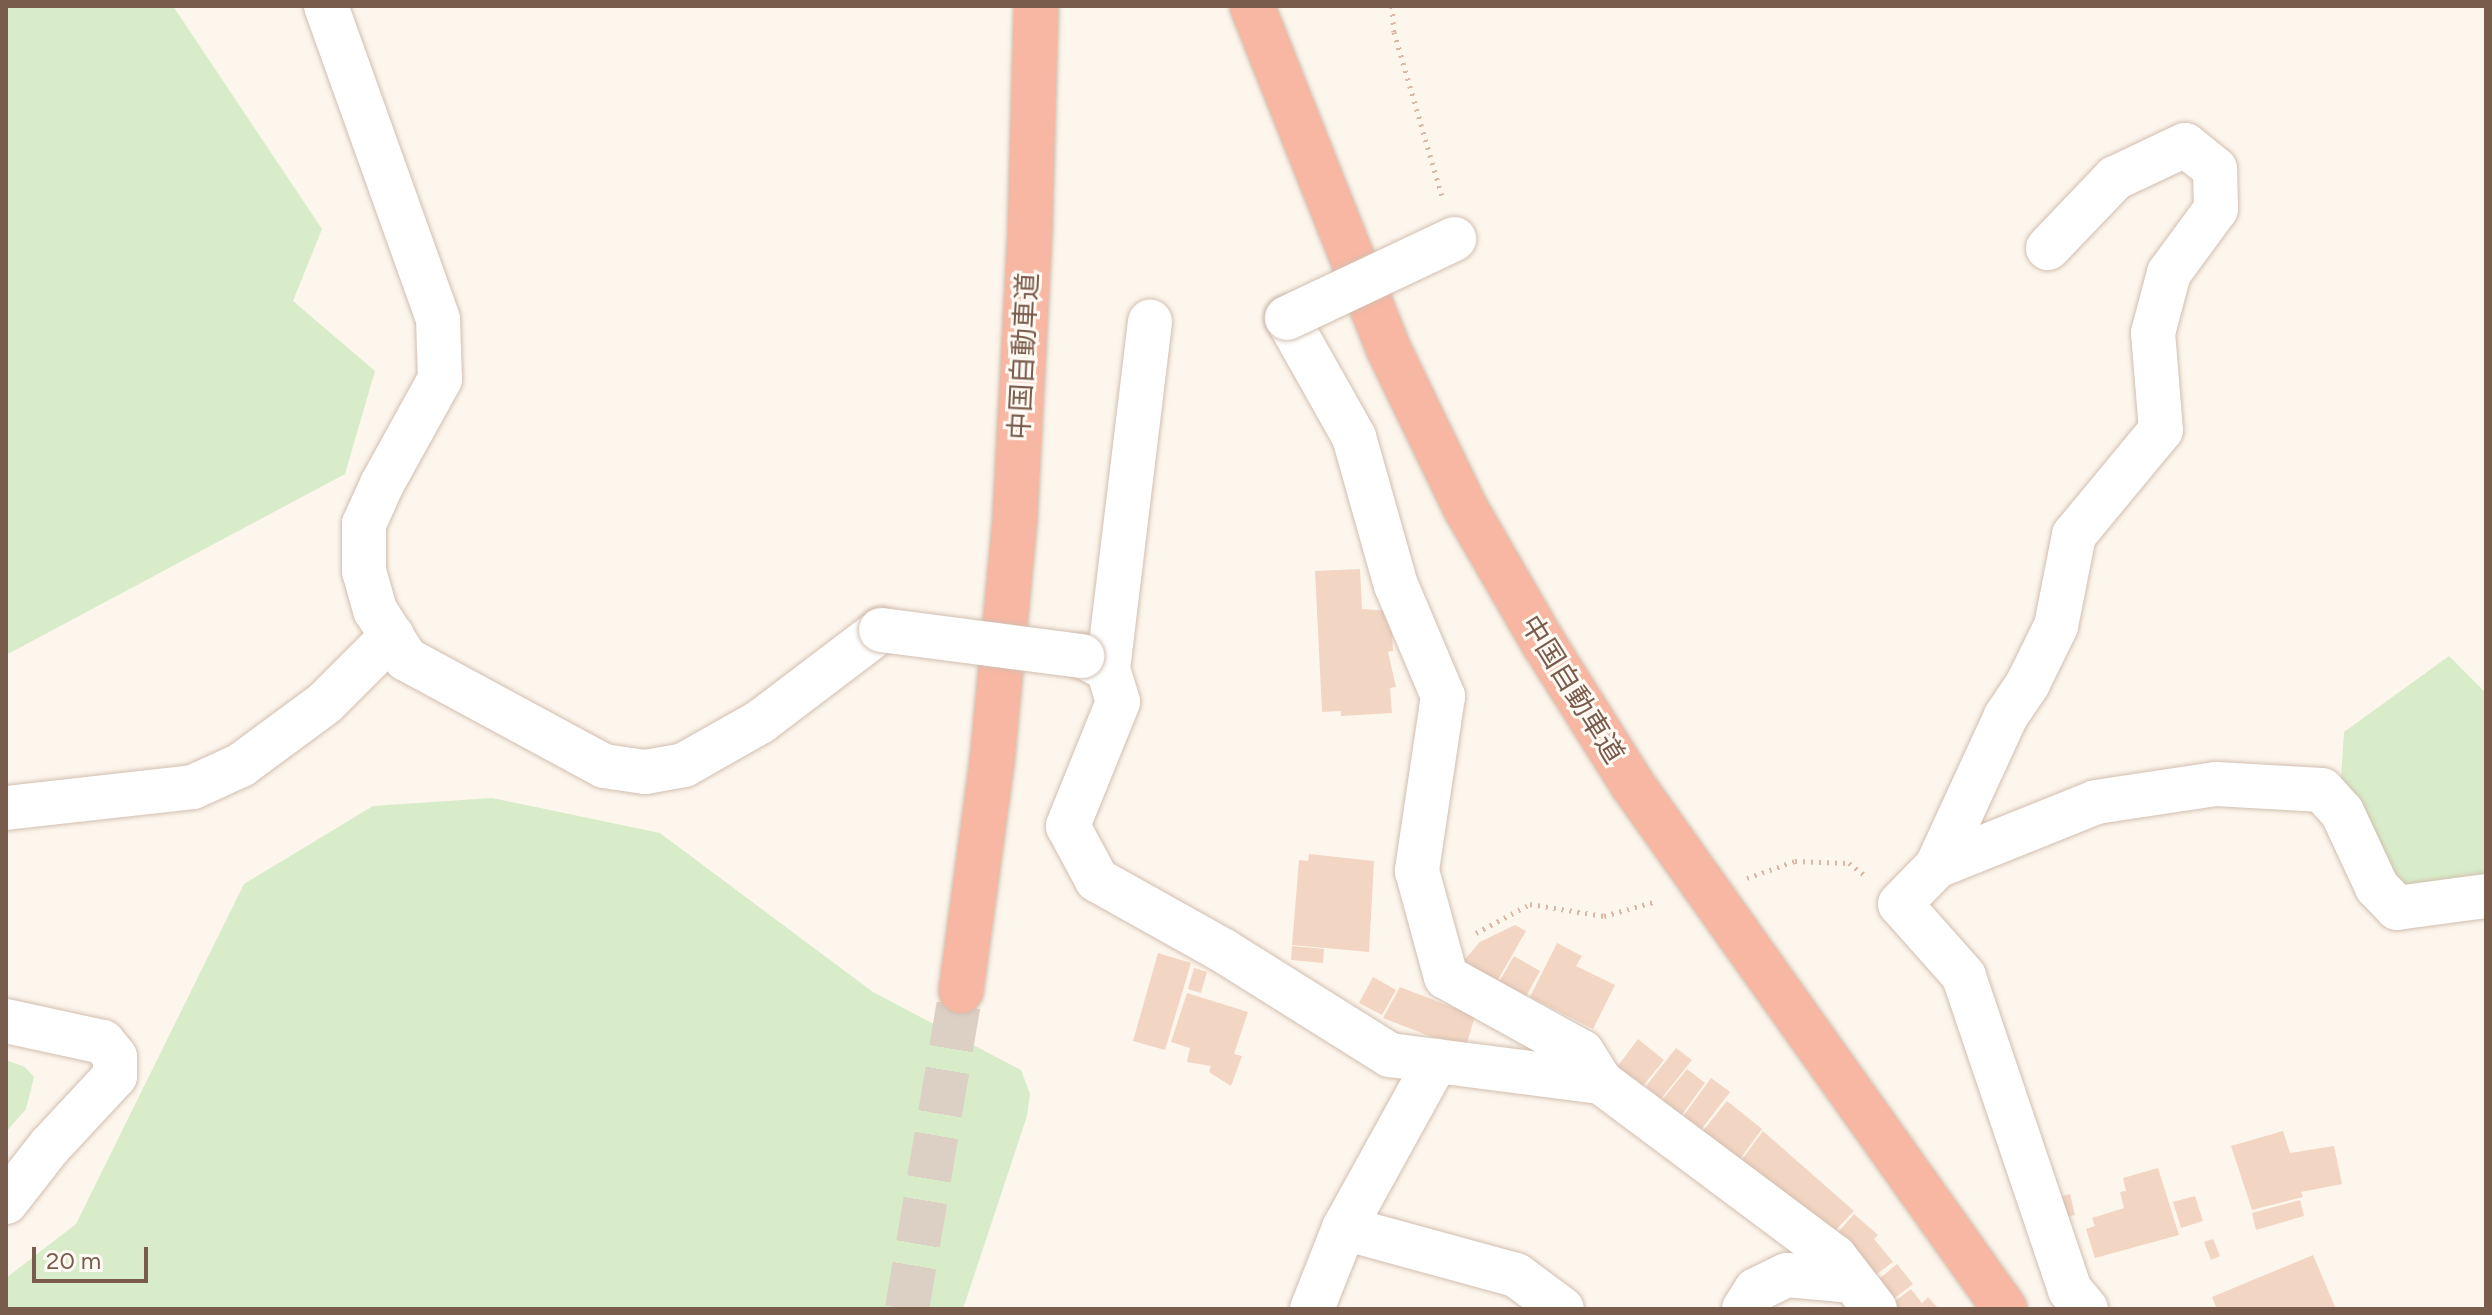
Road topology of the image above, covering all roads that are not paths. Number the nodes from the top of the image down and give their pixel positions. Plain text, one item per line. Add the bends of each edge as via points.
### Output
1 (326, 6) edge
2 (1036, 6) edge
3 (1252, 6) edge
4 (1454, 239) road end
5 (2048, 248) dead end
6 (1150, 322) dead end
7 (392, 636) junction
8 (1095, 662) junction
9 (6, 808) edge
10 (1937, 866) junction
11 (2486, 896) edge
12 (961, 991) tunnel mouth
13 (6, 1021) edge
14 (1436, 1061) junction
15 (1601, 1082) junction
16 (6, 1202) edge
17 (1344, 1228) junction
18 (1864, 1295) edge
19 (1312, 1309) edge
20 (1562, 1309) edge
21 (1744, 1309) edge
22 (2005, 1309) edge
23 (2086, 1309) edge

1 - 7 street via 438,319 440,379 364,524 364,571 375,610
2 - 12 highway, 中国自動車道 via 1015,517 992,762
3 - 22 highway, 中国自動車道 via 1388,348 1466,509 1544,644 1632,784
4 - 15 street, bridge via 1287,318 1354,437 1396,585 1443,696 1417,871 1446,977 1582,1052
5 - 10 street via 2115,178 2185,145 2215,169 2216,209 2169,273 2153,333 2161,430 2074,535 2056,626 2006,716
6 - 8 street
7 - 8 street, bridge via 406,659 604,766 645,772 684,765 760,722 881,630
7 - 9 street via 325,703 241,765 193,787
8 - 14 street via 1118,702 1068,826 1097,880 1224,951 1390,1055
10 - 11 street via 2096,802 2231,784 2322,790 2342,812 2377,887 2397,908
10 - 23 street via 1900,904 1964,976 2070,1290
13 - 16 street via 103,1042 115,1057 115,1076
14 - 15 street
14 - 17 street
15 - 18 street via 1834,1256
17 - 19 street
17 - 20 street via 1516,1275
18 - 21 street via 1787,1275 1756,1290

